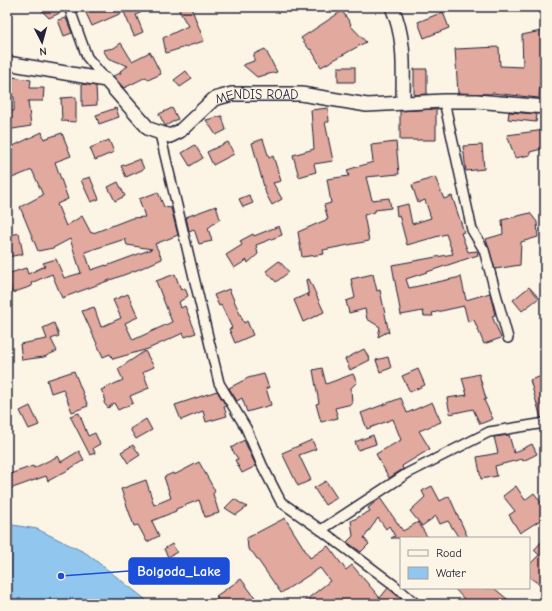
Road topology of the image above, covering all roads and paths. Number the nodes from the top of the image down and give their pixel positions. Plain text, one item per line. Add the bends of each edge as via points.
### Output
1 (70, 7) edge
2 (392, 7) edge
3 (7, 63) edge
4 (106, 80) junction
5 (444, 101) junction
6 (403, 103) junction
7 (545, 107) edge
8 (160, 134) junction
9 (508, 338) dead end
10 (545, 423) edge
11 (321, 530) junction
12 (416, 604) edge

1 - 4 street via 87,57
2 - 6 street via 400,25 404,47
3 - 4 street
4 - 8 street via 149,129
5 - 6 street, MENDIS ROAD
5 - 7 street, MENDIS ROAD
5 - 9 street via 472,230 484,250
6 - 8 street, MENDIS ROAD via 367,105 301,94 232,94 214,99 180,131 170,136
8 - 11 street via 219,383 246,428 281,502
10 - 11 street via 489,432 408,473
11 - 12 street

